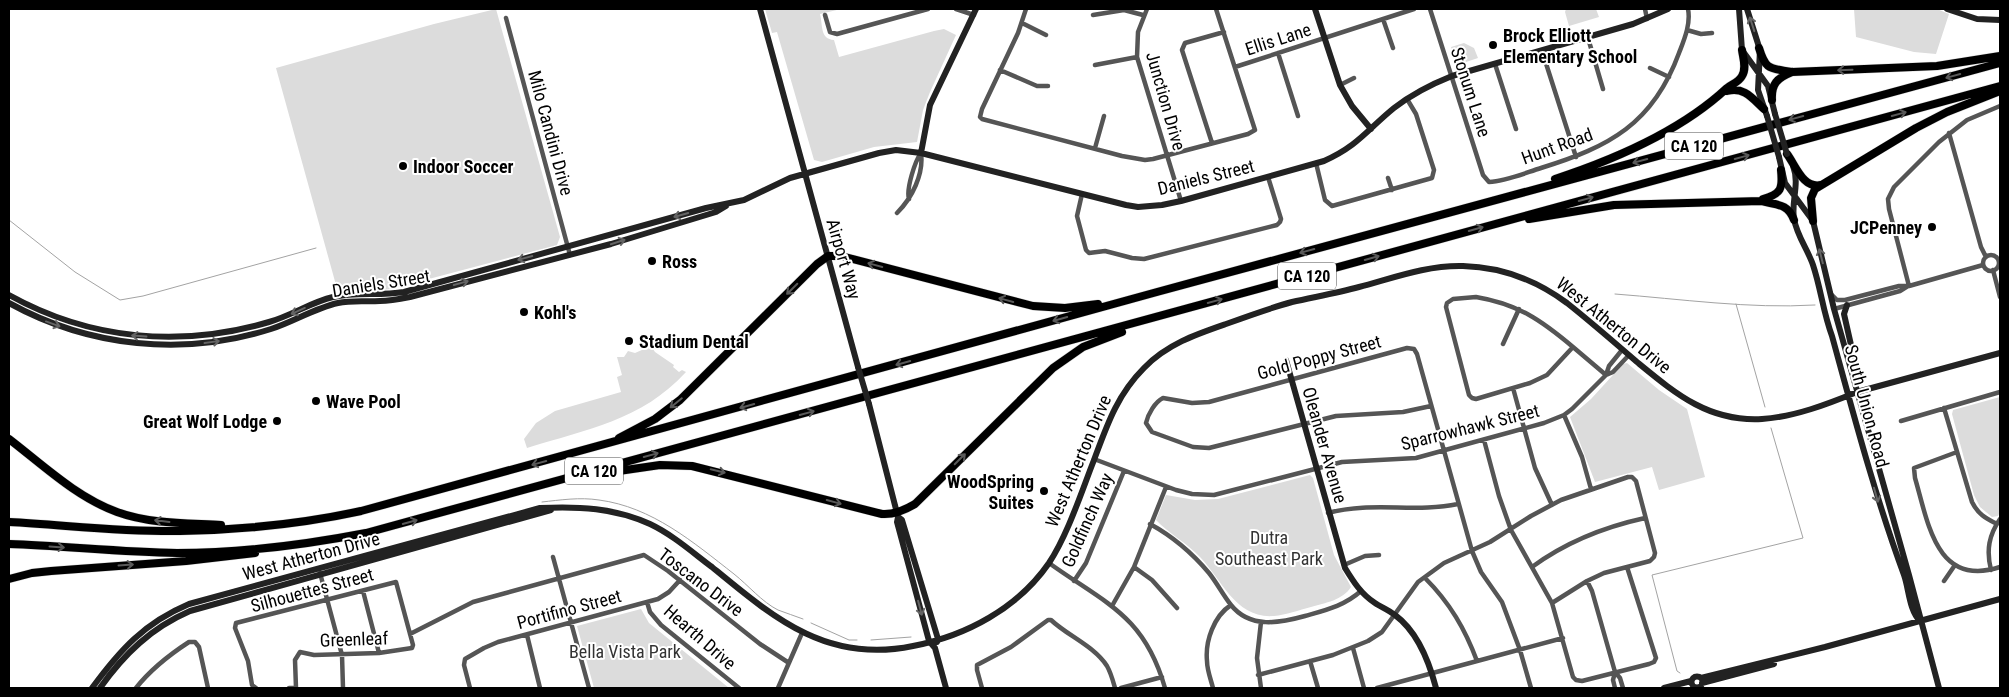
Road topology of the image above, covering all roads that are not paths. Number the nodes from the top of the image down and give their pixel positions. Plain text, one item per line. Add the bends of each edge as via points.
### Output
1 (760, 9) edge
2 (928, 9) edge
3 (956, 9) edge
4 (1026, 9) edge
5 (1147, 9) edge
6 (1216, 9) edge
7 (1315, 9) edge
8 (1414, 9) edge
9 (1430, 9) edge
10 (1645, 9) edge
11 (1668, 9) edge
12 (1688, 9) edge
13 (1739, 9) edge
14 (1747, 9) edge
15 (1947, 9) edge
16 (975, 12) edge
17 (825, 15) dead end
18 (1093, 15) dead end
19 (1143, 15) junction
20 (506, 18) dead end
21 (1383, 19) junction
22 (1647, 19) junction
23 (2000, 20) edge
24 (1022, 23) junction
25 (1687, 30) junction
26 (1224, 32) junction
27 (1712, 33) dead end
28 (1046, 35) dead end
29 (1324, 38) junction
30 (1588, 38) junction
31 (1393, 48) dead end
32 (1759, 48) junction
33 (1542, 50) junction
34 (1742, 50) junction
35 (1278, 53) junction
36 (2000, 56) edge
37 (1137, 57) junction
38 (2000, 63) edge
39 (1495, 64) junction
40 (1095, 65) dead end
41 (1235, 67) junction
42 (1650, 68) dead end
43 (1000, 70) junction
44 (1799, 71) junction
45 (1758, 74) junction
46 (1452, 76) junction
47 (1354, 78) dead end
48 (1669, 78) junction
49 (1340, 84) junction
50 (1048, 86) dead end
51 (2000, 86) edge
52 (1603, 89) dead end
53 (1725, 91) junction
54 (2000, 91) edge
55 (1407, 99) junction
56 (1772, 100) junction
57 (2000, 106) edge
58 (1765, 112) junction
59 (1104, 116) dead end
60 (1298, 116) dead end
61 (1516, 128) dead end
62 (1371, 129) junction
63 (1949, 133) junction
64 (1212, 143) junction
65 (1095, 148) junction
66 (921, 153) junction
67 (1168, 156) junction
68 (1783, 156) junction
69 (1576, 157) junction
70 (1316, 163) junction
71 (1781, 170) junction
72 (804, 174) junction
73 (1268, 177) junction
74 (1388, 178) dead end
75 (1487, 182) joint
76 (1825, 183) junction
77 (1392, 190) junction
78 (1082, 194) junction
79 (1795, 196) junction
80 (1181, 201) junction
81 (1761, 201) junction
82 (729, 204) junction
83 (897, 213) dead end
84 (1794, 220) junction
85 (1505, 221) junction
86 (1813, 221) junction
87 (1388, 230) junction
88 (568, 246) junction
89 (570, 255) junction
90 (1998, 255) edge
91 (828, 256) junction
92 (1986, 256) junction
93 (1984, 264) junction
94 (1993, 270) junction
95 (1909, 286) junction
96 (1157, 292) junction
97 (1830, 292) junction
98 (9, 295) edge
99 (1822, 296) junction
100 (2000, 297) edge
101 (9, 303) edge
102 (1848, 306) junction
103 (1519, 309) junction
104 (1834, 309) junction
105 (1168, 314) junction
106 (1503, 344) dead end
107 (1573, 348) junction
108 (1622, 350) junction
109 (2000, 353) edge
110 (1628, 355) junction
111 (1286, 360) dead end
112 (1851, 371) junction
113 (1606, 374) junction
114 (1291, 379) junction
115 (1513, 388) junction
116 (1857, 392) junction
117 (2000, 392) edge
118 (1848, 396) junction
119 (1431, 406) junction
120 (1944, 408) junction
121 (1564, 415) junction
122 (1901, 421) dead end
123 (1303, 423) junction
124 (1524, 429) junction
125 (9, 439) edge
126 (1484, 440) junction
127 (1444, 451) junction
128 (1957, 452) junction
129 (579, 453) junction
130 (1094, 459) junction
131 (1316, 468) junction
132 (1124, 471) junction
133 (565, 479) junction
134 (1166, 487) junction
135 (1591, 489) junction
136 (1458, 504) junction
137 (1552, 505) junction
138 (1328, 513) junction
139 (898, 515) junction
140 (1645, 518) junction
141 (2000, 519) edge
142 (9, 522) edge
143 (1150, 524) junction
144 (1996, 524) junction
145 (245, 528) junction
146 (1511, 530) junction
147 (9, 544) edge
148 (267, 548) junction
149 (1472, 551) junction
150 (1379, 555) dead end
151 (553, 557) dead end
152 (1048, 563) junction
153 (1344, 565) junction
154 (1955, 565) junction
155 (1134, 567) junction
156 (1532, 567) junction
157 (1627, 567) junction
158 (2000, 567) edge
159 (1992, 570) junction
160 (319, 572) junction
161 (559, 578) junction
162 (1425, 578) junction
163 (9, 579) edge
164 (680, 580) junction
165 (1074, 581) junction
166 (1587, 581) junction
167 (1944, 581) dead end
168 (363, 591) junction
169 (1361, 591) junction
170 (2000, 599) edge
171 (326, 600) junction
172 (647, 602) junction
173 (1552, 603) junction
174 (1231, 605) junction
175 (1112, 606) junction
176 (1177, 608) dead end
177 (1395, 614) junction
178 (1920, 621) junction
179 (1261, 622) junction
180 (571, 623) junction
181 (802, 633) junction
182 (410, 634) junction
183 (526, 635) junction
184 (1563, 638) junction
185 (938, 639) junction
186 (928, 641) junction
187 (935, 648) junction
188 (1353, 648) junction
189 (1520, 650) junction
190 (379, 653) junction
191 (342, 655) junction
192 (1310, 661) junction
193 (1477, 661) junction
194 (789, 663) junction
195 (1615, 672) junction
196 (1432, 674) junction
197 (1258, 675) junction
198 (1162, 677) junction
199 (1698, 685) edge
200 (92, 688) edge
201 (100, 688) edge
202 (136, 688) edge
203 (208, 688) edge
204 (255, 688) edge
205 (288, 688) edge
206 (296, 688) edge
207 (343, 688) edge
208 (470, 688) edge
209 (540, 688) edge
210 (589, 688) edge
211 (739, 688) edge
212 (778, 688) edge
213 (946, 688) edge
214 (982, 688) edge
215 (1115, 688) edge
216 (1121, 688) edge
217 (1165, 688) edge
218 (1213, 688) edge
219 (1261, 688) edge
220 (1318, 688) edge
221 (1364, 688) edge
222 (1378, 688) edge
223 (1436, 688) edge
224 (1531, 688) edge
225 (1615, 688) edge
226 (1623, 688) edge
227 (1664, 688) edge
228 (1684, 688) edge
229 (1938, 688) edge

1 - 72 street, Airport Way
2 - 17 street via 837,34 830,32
3 - 16 street
4 - 24 street
5 - 19 street, Junction Drive
6 - 26 street
7 - 29 street
8 - 21 street, Ellis Lane
9 - 46 street, Stonum Lane
10 - 22 street
11 - 22 street, Daniels Street
12 - 25 street, Hunt Road
13 - 34 street, South Union Road
32 -> 14 street, South Union Road
15 - 23 street via 1977,19
16 - 66 street via 930,105
18 - 19 street via 1124,10
19 - 37 street, Junction Drive via 1138,32
20 - 88 street, Milo Candini Drive
21 - 29 street, Ellis Lane
21 - 31 street
22 - 30 street, Daniels Street
24 - 28 street
24 - 43 street
25 - 27 street
25 - 48 street, Hunt Road
26 - 41 street
26 - 64 street via 1182,46
29 - 35 street, Ellis Lane
29 - 49 street
30 - 33 street, Daniels Street
30 - 52 street
32 - 44 highway via 1763,62 1769,67
32 - 45 street, South Union Road
33 - 39 street, Daniels Street
33 - 69 street
34 - 45 street, South Union Road
34 - 53 highway via 1742,76
35 - 41 street, Ellis Lane
35 - 60 street
36 -> 44 highway via 1937,66
37 - 40 street
37 - 67 street, Junction Drive
38 -> 87 highway, CA 120
39 - 46 street, Daniels Street
39 - 61 street
41 - 64 street via 1254,130
42 - 48 street
43 - 50 street via 1037,86
43 - 65 street via 980,116 982,119
44 - 56 highway via 1781,76 1775,82
45 - 56 street, South Union Road via 1768,86
45 - 58 street, South Union Road via 1758,93
46 - 55 street, Daniels Street
46 - 75 street, Stonum Lane
47 - 49 street
48 - 69 street, Hunt Road via 1646,110 1623,132
49 - 62 street via 1352,106
85 -> 51 highway, CA 120
53 - 58 highway via 1744,91
53 - 87 highway via 1670,128 1588,167
54 - 76 highway via 1916,128
55 - 62 street, Daniels Street
55 - 77 street via 1416,114 1434,175 1429,180
56 - 68 street, South Union Road, bridge
57 - 63 street via 1967,120
58 - 68 street, South Union Road, bridge
59 - 65 street
62 - 70 street, Daniels Street via 1348,149
63 - 92 street
63 - 95 street via 1894,187 1888,200
64 - 67 street
65 - 67 street via 1145,160
66 - 72 street, Daniels Street via 892,150
66 - 78 street, Daniels Street
66 - 83 street via 917,158 909,199
67 - 80 street, Junction Drive
68 - 71 street, South Union Road
68 - 76 highway via 1808,183 1816,186
68 - 79 street, South Union Road via 1795,175
69 - 75 street, Hunt Road
70 - 73 street, Daniels Street
70 - 77 street via 1325,200 1332,206
71 - 79 street, South Union Road
71 - 81 highway via 1780,190
72 - 82 street, Daniels Street via 779,181 744,200
72 - 91 street, Airport Way
73 - 78 street via 1281,219 1277,225 1144,259 1105,251 1089,253 1086,250 1077,216
73 - 80 street, Daniels Street
74 - 77 street
76 - 86 highway via 1812,194
78 - 80 street, Daniels Street via 1138,207
79 - 84 street, South Union Road
79 - 86 street, South Union Road
81 - 84 highway via 1783,206
81 - 85 highway via 1614,205
82 -> 88 street, Daniels Street
89 -> 82 street, Daniels Street via 716,212
84 - 99 street, South Union Road via 1813,264
105 -> 85 highway, CA 120
97 -> 86 street, South Union Road
87 -> 96 highway, CA 120
88 - 89 street, Milo Candini Drive
88 -> 98 street, Daniels Street via 404,292 331,298 271,322 209,335 153,337 108,332 55,317
101 -> 89 street, Daniels Street via 82,334 118,342 153,345 208,343 270,330 337,303 410,297
90 - 92 street
90 - 94 street via 1998,265
96 -> 91 highway via 1084,306 1033,306 841,256
91 -> 129 highway via 664,414 636,430
91 - 139 street, Airport Way, bridge
92 - 93 street
93 - 94 street via 1986,269
93 - 95 street
94 - 100 street
95 - 97 street via 1845,300 1834,298
95 - 102 street
96 -> 129 highway, CA 120
97 - 104 street, South Union Road
99 - 104 street
99 - 118 street, South Union Road via 1824,316
102 - 104 street
102 - 112 street via 1844,314 1852,352
103 - 106 street
103 - 107 street via 1548,326
103 - 115 street via 1476,297 1450,301 1446,307 1469,395 1476,399
104 - 112 street, South Union Road
133 -> 105 highway, CA 120
139 -> 105 highway via 915,504 1030,388 1072,354
107 - 113 street
107 - 115 street via 1547,375
108 - 110 street, West Atherton Drive
108 - 113 street
108 - 130 street, West Atherton Drive via 1559,297 1527,279 1472,266 1428,269 1266,310 1204,331 1168,348 1144,368 1126,390 1110,415
109 - 116 street, West Atherton Drive
110 - 113 street via 1613,372
110 - 118 street, West Atherton Drive via 1678,395 1729,417 1774,417
111 - 114 street, Oleander Avenue
112 - 116 street, South Union Road
113 - 121 street, Sparrowhawk Street
114 - 119 street, Gold Poppy Street via 1407,348 1416,350
114 - 123 street, Oleander Avenue
114 - 123 street, Gold Poppy Street via 1201,403 1163,398 1146,423 1152,432 1193,447 1209,448
115 - 124 street
116 - 118 street, West Atherton Drive
116 - 178 street, South Union Road
117 - 120 street
118 -> 178 street, South Union Road via 1884,520 1915,616
119 - 123 street via 1403,412 1336,416
119 - 127 street
120 - 122 street
120 - 128 street
121 - 124 street, Sparrowhawk Street
121 - 135 street via 1582,457
123 - 131 street, Oleander Avenue
124 - 126 street, Sparrowhawk Street
124 - 137 street via 1535,468
145 -> 125 highway via 168,522 118,512 84,496
126 - 127 street, Sparrowhawk Street
126 - 146 street
127 - 131 street, Sparrowhawk Street via 1416,458 1359,460
127 - 136 street
128 - 144 street via 1976,511
128 - 154 street via 1914,468 1936,547
129 -> 145 highway, CA 120 via 361,511
130 - 132 street, Sparrowhawk Street
130 - 152 street, West Atherton Drive
131 - 134 street, Sparrowhawk Street via 1214,495 1192,494
131 - 138 street, Oleander Avenue
132 - 134 street, Sparrowhawk Street
132 - 165 street, Goldfinch Way via 1086,563
133 -> 139 highway via 660,465 692,466 882,514
148 -> 133 highway, CA 120 via 332,540 383,529
134 - 143 street
135 - 137 street
135 - 140 street via 1632,478 1636,481
136 - 138 street via 1437,508 1358,507
136 - 149 street
137 - 146 street
138 - 153 street, Oleander Avenue
139 - 185 street, Airport Way
139 -> 186 street, Airport Way via 897,522
140 - 156 street via 1572,542
140 - 157 street via 1654,557
141 - 144 street
142 - 145 highway, CA 120 via 126,530
143 - 155 street
143 - 174 street via 1177,542 1206,570
144 - 159 street via 1988,547
146 - 149 street
146 - 156 street
147 -> 148 highway, CA 120 via 178,553
163 -> 148 highway via 51,570 254,554
149 - 162 street via 1444,563
149 - 189 street via 1481,572 1502,602
150 - 153 street via 1365,556
151 - 161 street
152 - 165 street
152 - 185 street, West Atherton Drive via 1007,607 974,626
153 - 169 street, Oleander Avenue
154 - 159 street via 1970,570
154 - 167 street
155 - 175 street
155 - 176 street via 1152,580
156 - 173 street
157 - 166 street
157 - 195 street via 1656,658 1649,664
158 - 159 street
160 - 171 street
160 - 181 street, West Atherton Drive via 530,510 567,507 617,512 650,524 684,544 760,606
160 - 200 street, West Atherton Drive via 189,604 170,613 123,648
160 - 201 street, West Atherton Drive via 179,616 139,642
161 - 164 street, Toscano Drive via 644,556
161 - 180 street
161 - 182 street, Toscano Drive via 473,602
162 - 177 street
162 - 193 street via 1459,620
164 - 172 street, Portifino Street via 669,592
164 - 194 street, Toscano Drive
165 - 175 street
166 - 173 street
166 - 195 street
168 - 171 street, Silhouettes Street
168 - 182 street, Silhouettes Street via 396,582
168 - 190 street
169 - 177 street, Oleander Avenue
169 - 179 street via 1333,608 1285,621
170 - 178 street
171 - 191 street
171 - 204 street, Silhouettes Street via 235,625
172 - 180 street, Portifino Street
172 - 211 street, Hearth Drive via 661,626
173 - 184 street
174 - 179 street via 1247,618
174 - 218 street via 1222,612 1207,644 1206,660
175 - 198 street via 1142,636
177 - 188 street via 1382,632
177 - 196 street, Oleander Avenue via 1422,647
178 - 199 street
178 - 229 street, South Union Road
179 - 197 street
180 - 183 street, Portifino Street
180 - 210 street
181 - 186 street, West Atherton Drive via 832,644 869,650 904,648
181 - 194 street
182 - 190 street, Greenleaf via 412,648
183 - 208 street, Portifino Street via 471,654 464,661
183 - 209 street
184 - 189 street
184 - 195 street via 1576,680
185 - 186 street, West Atherton Drive
185 - 187 street
186 - 187 street
187 - 213 street
188 - 192 street
188 - 221 street
189 - 193 street
189 - 224 street
190 - 191 street, Greenleaf
191 - 206 street, Greenleaf via 300,652 296,657
191 - 207 street
192 - 197 street
192 - 220 street
193 - 196 street
194 - 212 street
195 - 225 street
195 - 226 street
196 - 222 street
196 - 223 street, Oleander Avenue
197 - 219 street
198 - 216 street
198 - 217 street
199 - 227 street
199 - 228 street
202 - 203 street via 146,675 189,642 195,642 199,648
205 - 206 street
214 - 215 street via 977,665 1012,647 1048,620 1100,658 1110,671

